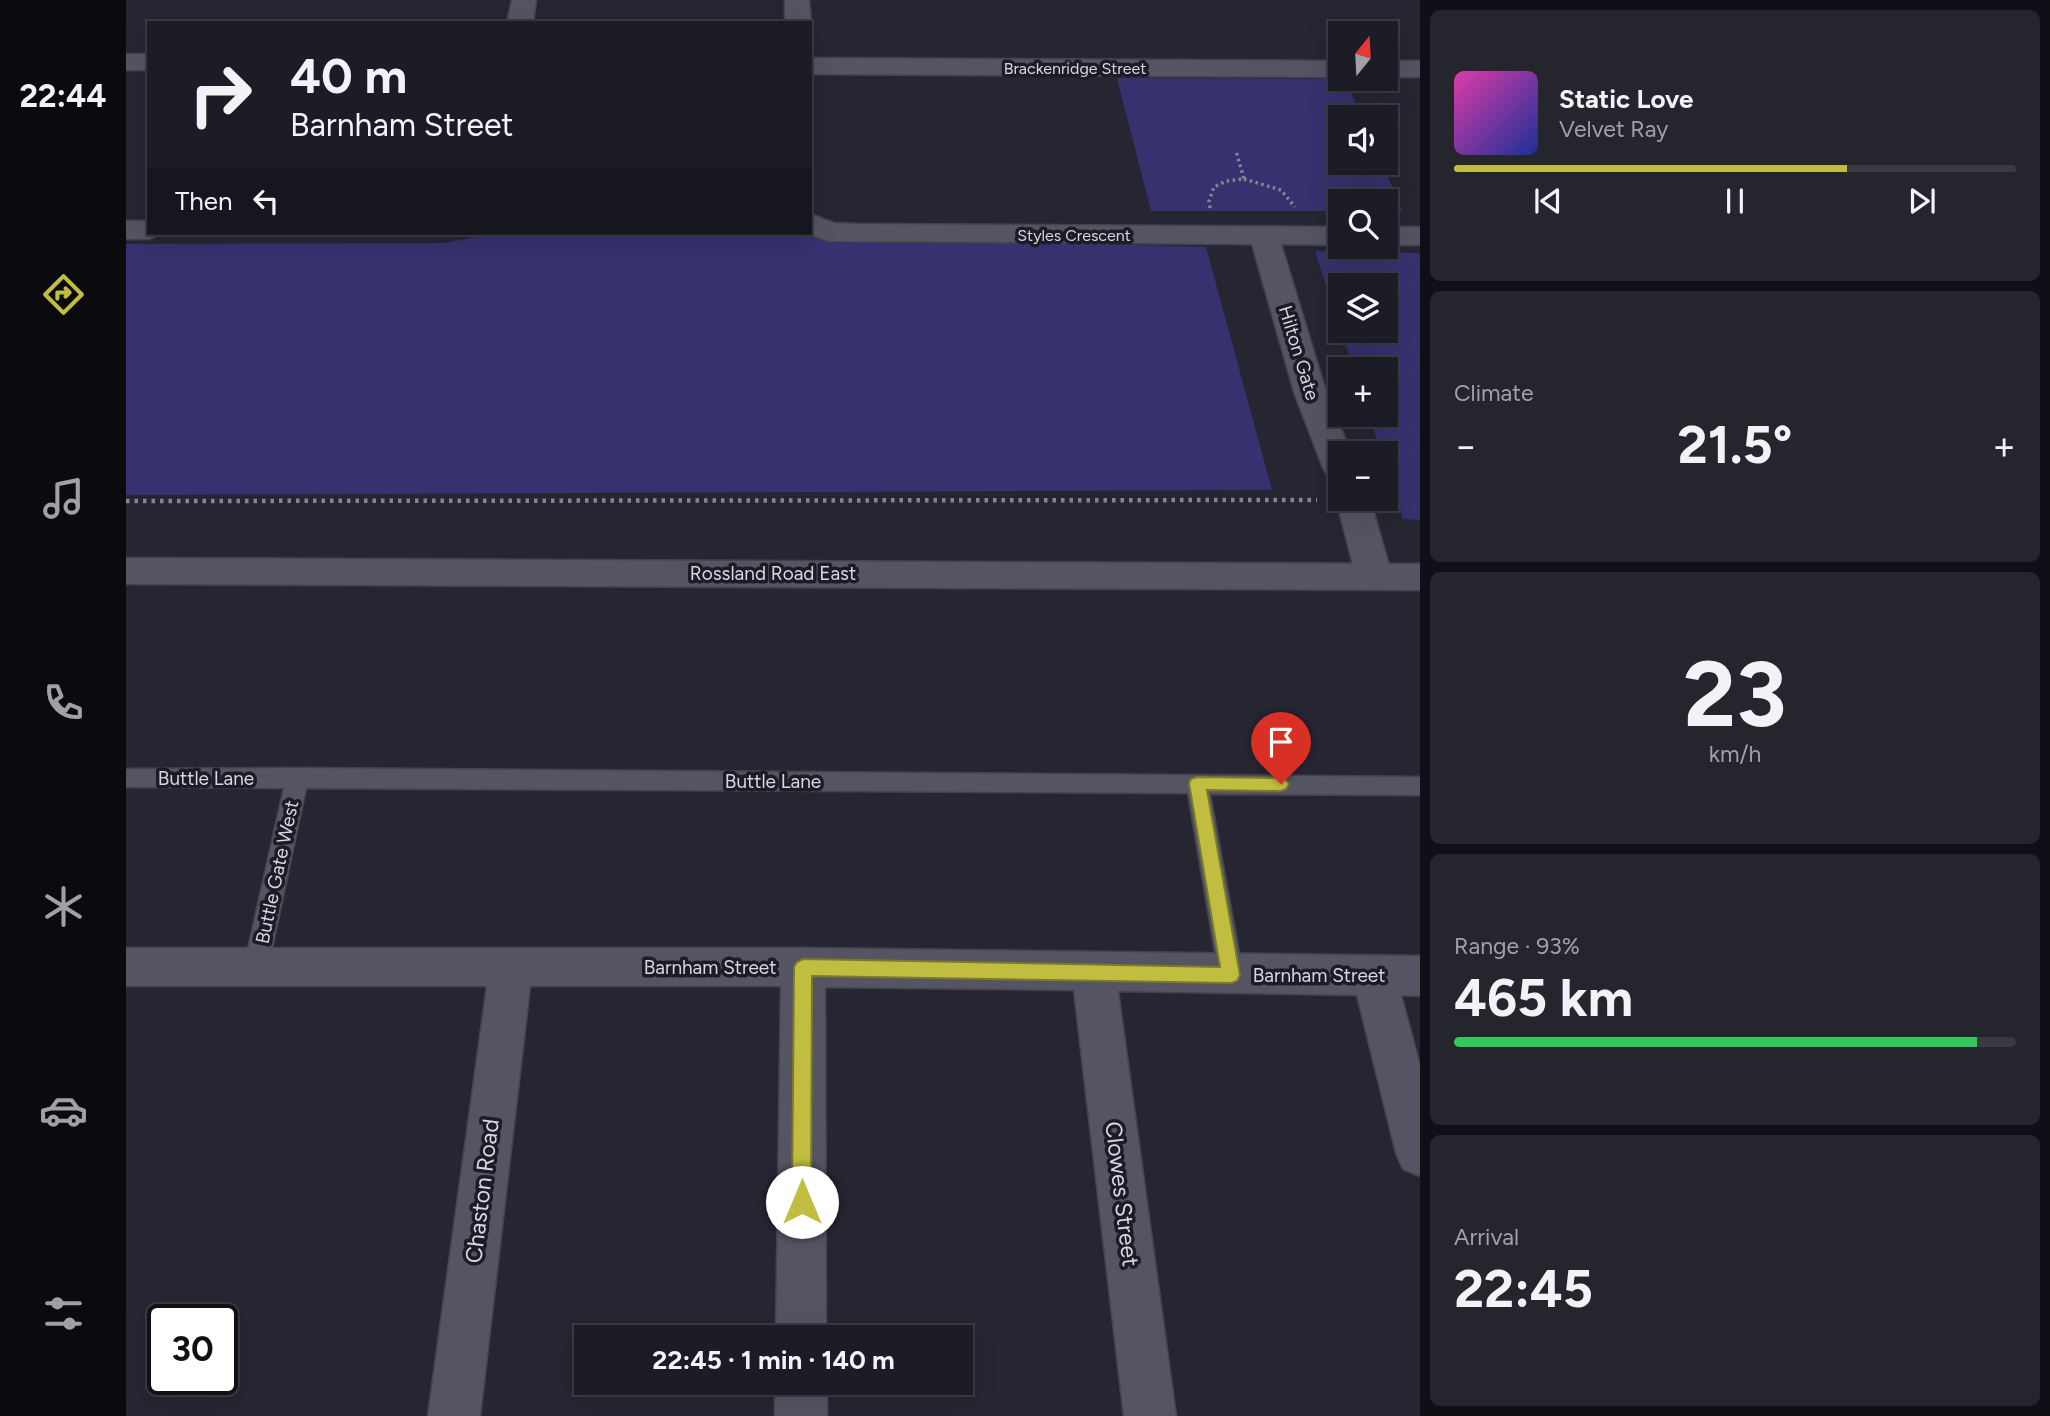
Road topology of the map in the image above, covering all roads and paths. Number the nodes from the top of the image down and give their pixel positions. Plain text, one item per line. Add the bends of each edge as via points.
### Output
1 (524, 0) edge
2 (797, 0) edge
3 (520, 21) edge
4 (798, 21) edge
5 (126, 62) edge
6 (147, 62) edge
7 (812, 66) edge
8 (1328, 69) edge
9 (1398, 69) edge
10 (1420, 69) edge
11 (1236, 150) dead end
12 (1244, 179) junction
13 (1211, 213) dead end
14 (1297, 213) dead end
15 (812, 224) edge
16 (126, 230) edge
17 (147, 230) edge
18 (1264, 236) junction
19 (1328, 236) edge
20 (1398, 236) edge
21 (1420, 236) edge
22 (1330, 441) edge
23 (1328, 489) edge
24 (126, 501) edge
25 (1355, 511) edge
26 (126, 572) edge
27 (1374, 576) junction
28 (1420, 577) edge
29 (297, 777) junction
30 (126, 778) edge
31 (1197, 783) junction
32 (1420, 786) edge
33 (126, 967) edge
34 (256, 967) junction
35 (511, 967) junction
36 (803, 967) junction
37 (1094, 973) junction
38 (1231, 975) junction
39 (1374, 976) junction
40 (1420, 976) edge
41 (1420, 1153) edge
42 (801, 1325) edge
43 (801, 1395) edge
44 (454, 1416) edge
45 (801, 1416) edge
46 (1150, 1416) edge

1 - 3 street
2 - 4 street
5 - 6 street
7 - 8 street, Brackenridge Street
9 - 10 street
11 - 12 path
12 - 13 path via 1214,187
12 - 14 path via 1274,185 1288,194
15 - 18 street, Styles Crescent via 828,232 859,233
16 - 17 street
18 - 19 street, Styles Crescent
18 - 22 street, Hilton Gate via 1311,395
20 - 21 street
23 - 24 path
25 - 27 street, Hilton Gate
26 - 27 street, Rossland Road East
27 - 28 street, Rossland Road East
29 - 30 lane, Buttle Lane
29 - 31 lane, Buttle Lane
29 - 34 lane, Buttle Gate West
31 - 32 lane, Buttle Lane
31 - 38 lane
33 - 34 street, Barnham Street
34 - 35 street, Barnham Street
35 - 36 street, Barnham Street
35 - 44 street, Chaston Road
36 - 37 street, Barnham Street
36 - 42 street
37 - 38 street, Barnham Street
37 - 46 street, Clowes Street
38 - 39 street, Barnham Street
39 - 40 street, Barnham Street
39 - 41 street
43 - 45 street

